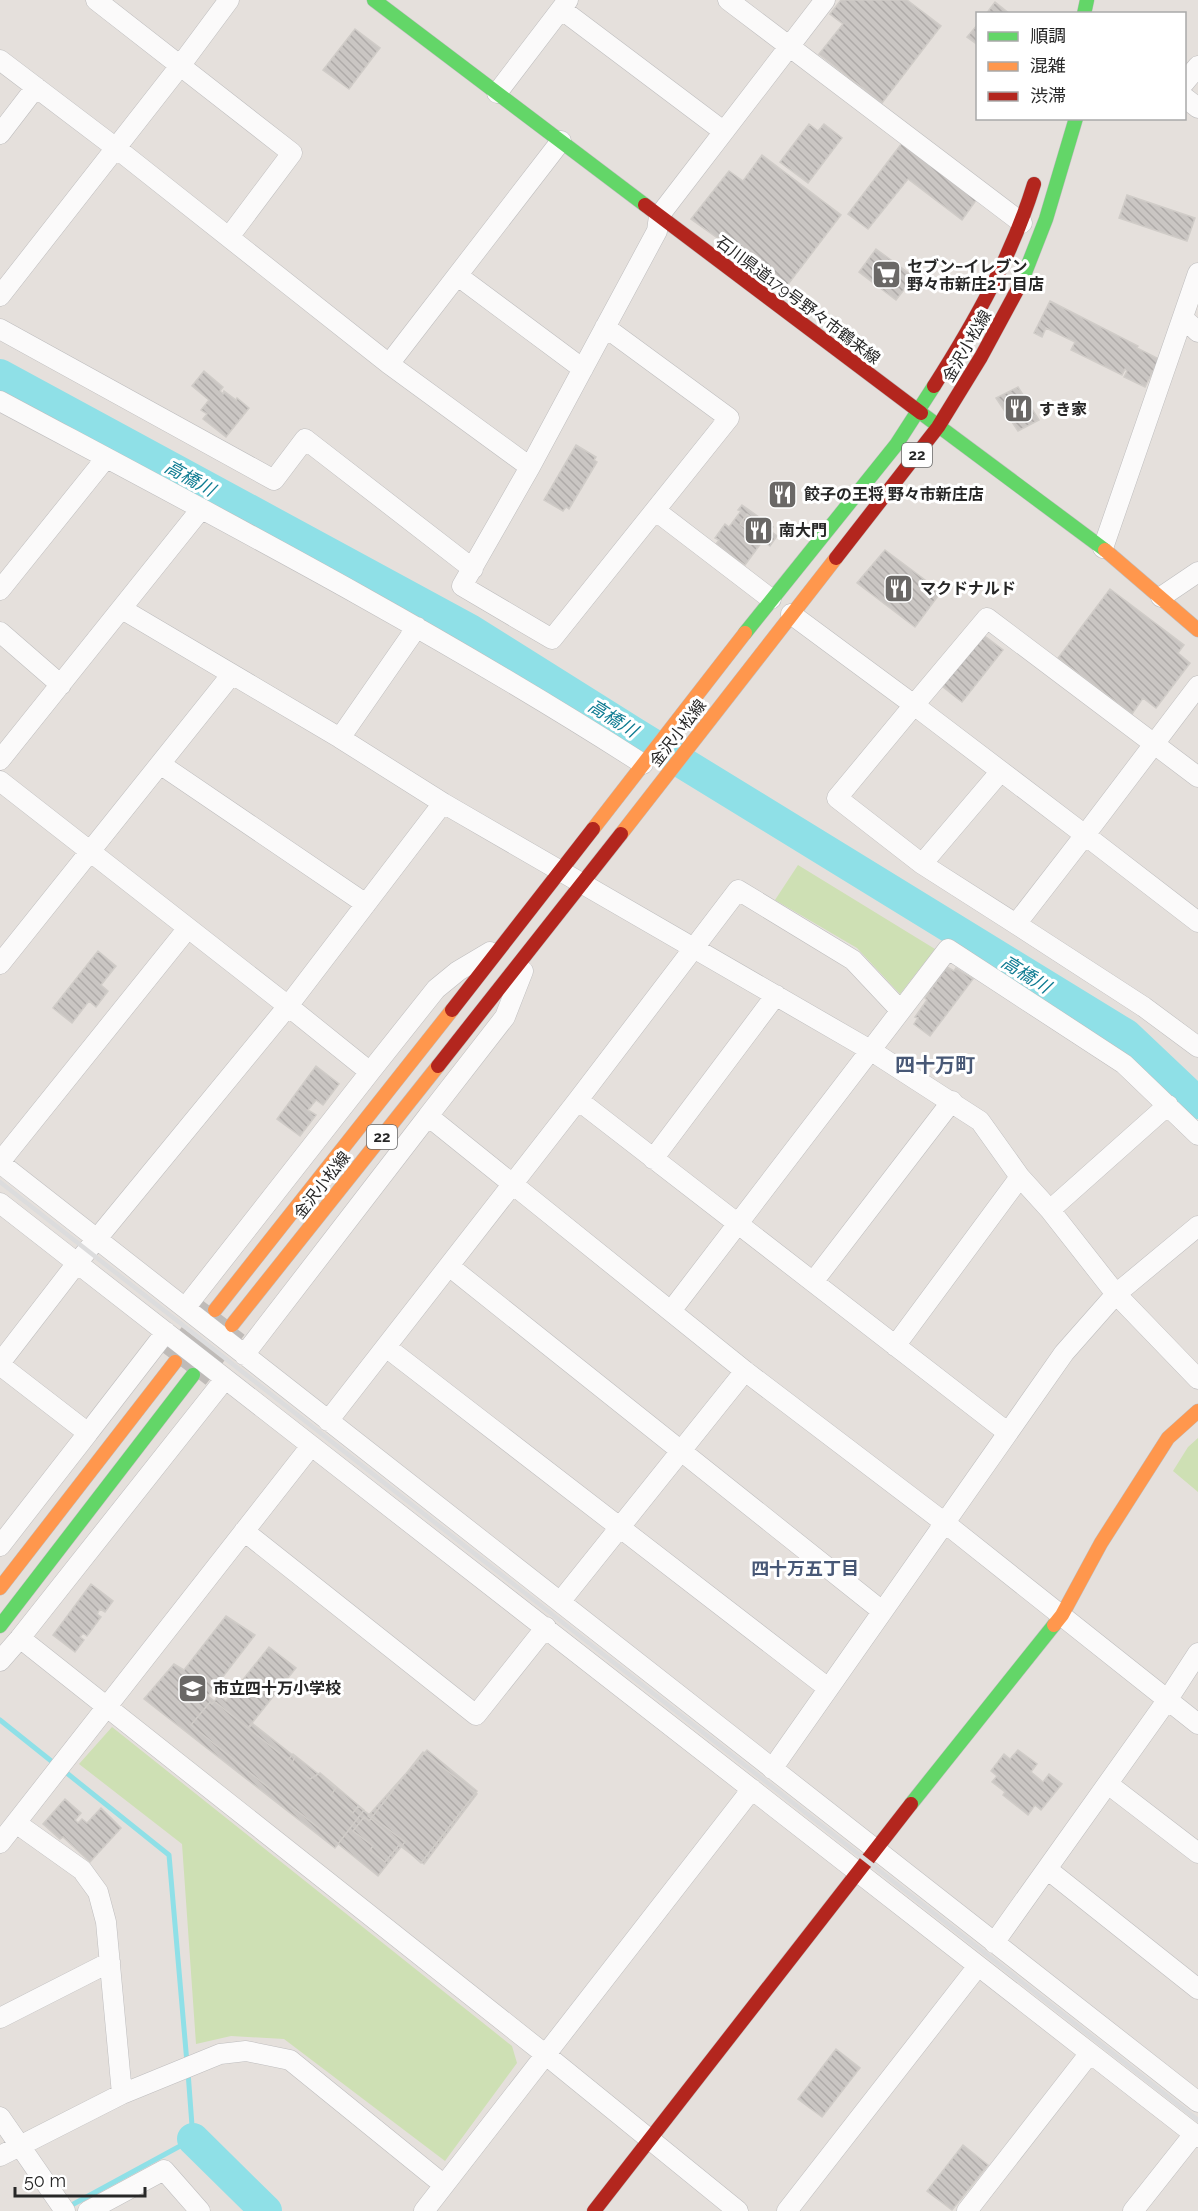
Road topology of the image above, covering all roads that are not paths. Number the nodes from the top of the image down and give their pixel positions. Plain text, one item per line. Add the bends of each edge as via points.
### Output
1 (96, 0) edge
2 (230, 0) edge
3 (728, 0) edge
4 (825, 0) edge
5 (380, 2) edge
6 (565, 5) edge
7 (788, 47) junction
8 (0, 60) edge
9 (180, 66) junction
10 (1198, 66) edge
11 (1186, 82) edge
12 (36, 87) junction
13 (497, 93) junction
14 (1186, 98) edge
15 (1198, 108) edge
16 (1075, 120) edge
17 (723, 131) junction
18 (0, 134) edge
19 (561, 141) junction
20 (116, 148) junction
21 (1040, 168) dead end
22 (659, 216) junction
23 (1022, 223) junction
24 (229, 237) junction
25 (1198, 273) edge
26 (458, 276) junction
27 (0, 296) edge
28 (1183, 318) junction
29 (605, 327) junction
30 (0, 328) edge
31 (1198, 332) edge
32 (389, 364) junction
33 (583, 369) junction
34 (4, 411) edge
35 (919, 411) junction
36 (938, 427) junction
37 (106, 458) junction
38 (530, 467) junction
39 (201, 509) junction
40 (656, 511) junction
41 (1103, 548) junction
42 (473, 569) junction
43 (1198, 572) edge
44 (0, 590) edge
45 (1161, 597) junction
46 (771, 599) junction
47 (122, 609) junction
48 (791, 614) junction
49 (417, 627) junction
50 (1198, 630) edge
51 (0, 632) edge
52 (232, 674) junction
53 (60, 685) junction
54 (1198, 686) edge
55 (914, 705) junction
56 (340, 738) junction
57 (1154, 744) junction
58 (0, 760) edge
59 (645, 762) junction
60 (160, 765) junction
61 (1001, 771) junction
62 (1198, 777) edge
63 (0, 781) edge
64 (443, 803) junction
65 (1085, 835) junction
66 (89, 851) junction
67 (922, 864) junction
68 (561, 870) junction
69 (583, 883) junction
70 (366, 904) junction
71 (1198, 922) edge
72 (1016, 924) junction
73 (188, 928) junction
74 (505, 943) junction
75 (531, 948) junction
76 (694, 949) junction
77 (0, 963) edge
78 (776, 995) junction
79 (288, 1006) junction
80 (900, 1010) junction
81 (1198, 1047) edge
82 (870, 1050) junction
83 (370, 1072) junction
84 (578, 1100) junction
85 (952, 1101) junction
86 (1168, 1105) junction
87 (428, 1116) junction
88 (1198, 1135) edge
89 (654, 1159) junction
90 (0, 1163) edge
91 (1020, 1177) junction
92 (513, 1184) junction
93 (0, 1203) edge
94 (1050, 1210) junction
95 (737, 1223) junction
96 (1198, 1226) edge
97 (97, 1238) junction
98 (77, 1263) junction
99 (449, 1266) junction
100 (813, 1282) junction
101 (1116, 1294) junction
102 (186, 1308) junction
103 (215, 1310) tunnel mouth
104 (671, 1311) junction
105 (232, 1325) tunnel mouth
106 (166, 1332) junction
107 (895, 1346) junction
108 (386, 1347) junction
109 (244, 1355) junction
110 (175, 1362) tunnel mouth
111 (0, 1364) edge
112 (745, 1371) junction
113 (193, 1375) tunnel mouth
114 (225, 1379) junction
115 (1198, 1379) edge
116 (1198, 1411) edge
117 (328, 1421) junction
118 (1007, 1432) junction
119 (88, 1433) junction
120 (311, 1446) junction
121 (681, 1451) junction
122 (945, 1523) junction
123 (620, 1527) junction
124 (244, 1531) junction
125 (0, 1546) edge
126 (0, 1588) edge
127 (560, 1602) junction
128 (882, 1611) junction
129 (1062, 1616) junction
130 (0, 1626) edge
131 (546, 1627) junction
132 (20, 1638) junction
133 (1198, 1653) edge
134 (0, 1661) edge
135 (828, 1688) junction
136 (1168, 1700) junction
137 (106, 1706) junction
138 (1198, 1724) edge
139 (772, 1769) junction
140 (1108, 1784) junction
141 (752, 1790) junction
142 (16, 1823) junction
143 (0, 1843) edge
144 (874, 1849) junction
145 (1198, 1852) edge
146 (1047, 1869) junction
147 (858, 1871) junction
148 (994, 1943) junction
149 (110, 1962) junction
150 (978, 1966) junction
151 (1198, 1989) edge
152 (0, 2018) edge
153 (1090, 2053) junction
154 (546, 2055) junction
155 (122, 2094) junction
156 (1198, 2100) edge
157 (0, 2116) edge
158 (1196, 2136) edge
159 (649, 2139) junction
160 (21, 2146) junction
161 (0, 2156) edge
162 (444, 2185) junction
163 (62, 2208) edge
164 (88, 2211) edge
165 (200, 2211) edge
166 (424, 2211) edge
167 (594, 2211) edge
168 (738, 2211) edge
169 (788, 2211) edge
170 (967, 2211) edge
171 (1133, 2211) edge

1 - 9 street
2 - 9 street
3 - 7 street
4 - 7 street
5 - 13 main road, 石川県道179号野々市鶴来線
6 - 13 street
6 - 17 street
7 - 17 street
7 - 23 street
8 - 12 street
9 - 20 street
9 - 24 street via 292,153
10 - 11 street
12 - 18 street
12 - 20 street
13 - 19 main road, 石川県道179号野々市鶴来線
14 - 15 street
16 - 36 main road, 金沢小松線 / 22 via 1041,234 1018,287 985,352
17 - 22 street
19 - 22 main road, 石川県道179号野々市鶴来線
19 - 26 street
20 - 24 street
20 - 27 street
21 - 23 main road, 金沢小松線 / 22
22 - 29 street via 657,231
22 - 35 main road, 石川県道179号野々市鶴来線
23 - 35 main road, 金沢小松線 / 22 via 1000,271
24 - 32 street
25 - 28 street
26 - 32 street
26 - 33 street
28 - 31 street
28 - 41 street
29 - 33 street
29 - 40 street via 729,418
30 - 42 street via 274,480 305,440
32 - 38 street
33 - 38 street
34 - 37 street
35 - 36 main road, 石川県道179号野々市鶴来線
35 - 46 main road, 金沢小松線 / 22
36 - 41 main road, 石川県道179号野々市鶴来線
36 - 48 main road, 金沢小松線 / 22
37 - 39 street
37 - 44 street
38 - 42 street
39 - 47 street
39 - 49 street
40 - 42 street via 552,639 462,586
40 - 46 street
41 - 45 main road, 石川県道179号野々市鶴来線
43 - 45 street
45 - 50 main road, 石川県道179号野々市鶴来線
46 - 59 main road, 金沢小松線 / 22
47 - 52 street
47 - 53 street
48 - 55 street
48 - 69 main road, 金沢小松線 / 22
49 - 56 street
49 - 59 street
51 - 53 street
52 - 56 street
52 - 60 street
53 - 58 street
54 - 57 street
55 - 57 street via 987,618
55 - 61 street
55 - 67 street via 837,798
56 - 64 street
57 - 62 street
57 - 65 street
59 - 68 main road, 金沢小松線 / 22
60 - 66 street
60 - 70 street
61 - 65 street
61 - 67 street
63 - 66 street
64 - 68 street
64 - 70 street
65 - 71 street
65 - 72 street
66 - 73 street
66 - 77 street
67 - 72 street
68 - 69 street
68 - 74 main road, 金沢小松線 / 22
69 - 75 main road, 金沢小松線 / 22
69 - 76 street
70 - 79 street
72 - 81 street
73 - 79 street
73 - 90 street
74 - 83 street via 436,989
74 - 103 main road, 金沢小松線 / 22
75 - 87 street via 505,1017
75 - 105 main road, 金沢小松線 / 22
76 - 78 street
76 - 80 street via 738,890 853,960
76 - 84 street
78 - 82 street
78 - 89 street
79 - 83 street
79 - 97 street
80 - 82 street
80 - 86 street via 948,949 1124,1064
82 - 85 street
82 - 95 street
83 - 102 street
84 - 89 street
84 - 92 street
85 - 91 street via 980,1121
85 - 100 street
86 - 88 street
86 - 94 street
87 - 92 street
87 - 109 street
89 - 95 street
90 - 97 street
91 - 94 street
91 - 107 street
92 - 99 street
92 - 104 street
93 - 98 street
94 - 101 street
95 - 100 street
95 - 104 street
96 - 101 street
97 - 98 street
97 - 102 street
98 - 106 street
98 - 111 street
99 - 108 street
99 - 121 street
100 - 107 street
101 - 115 street
101 - 118 street via 1064,1353
102 - 109 street
104 - 112 street
106 - 114 street
106 - 119 street
107 - 118 street
108 - 117 street
108 - 123 street
109 - 117 street
110 - 126 main road
111 - 119 street
112 - 121 street
112 - 122 street
113 - 130 main road
114 - 120 street
114 - 132 street
116 - 129 main road via 1168,1438 1101,1543
117 - 127 street
118 - 122 street
119 - 125 street
120 - 124 street
120 - 131 street
121 - 123 street
121 - 128 street
122 - 128 street
122 - 129 street
123 - 127 street
123 - 135 street
124 - 131 street via 476,1715
124 - 137 street
127 - 139 street
128 - 135 street
129 - 136 street
129 - 144 main road
131 - 141 street
132 - 134 street
132 - 137 street
133 - 136 street
135 - 139 street
136 - 138 street
136 - 140 street
137 - 142 street
137 - 154 street
139 - 144 street
140 - 145 street
140 - 146 street
141 - 147 street
141 - 154 street
142 - 143 street
142 - 149 street via 82,1870 98,1892
144 - 147 main road
144 - 148 street
146 - 148 street
146 - 151 street
147 - 150 street
147 - 159 main road
148 - 156 street
149 - 152 street
149 - 155 street
150 - 153 street
150 - 169 street
153 - 158 street
153 - 170 street
154 - 159 street
154 - 162 street
155 - 160 street
155 - 162 street via 220,2054 246,2051 290,2060
157 - 160 street
158 - 171 street
159 - 167 main road
159 - 168 street
160 - 161 street
160 - 163 street
162 - 166 street
164 - 165 street via 164,2170

